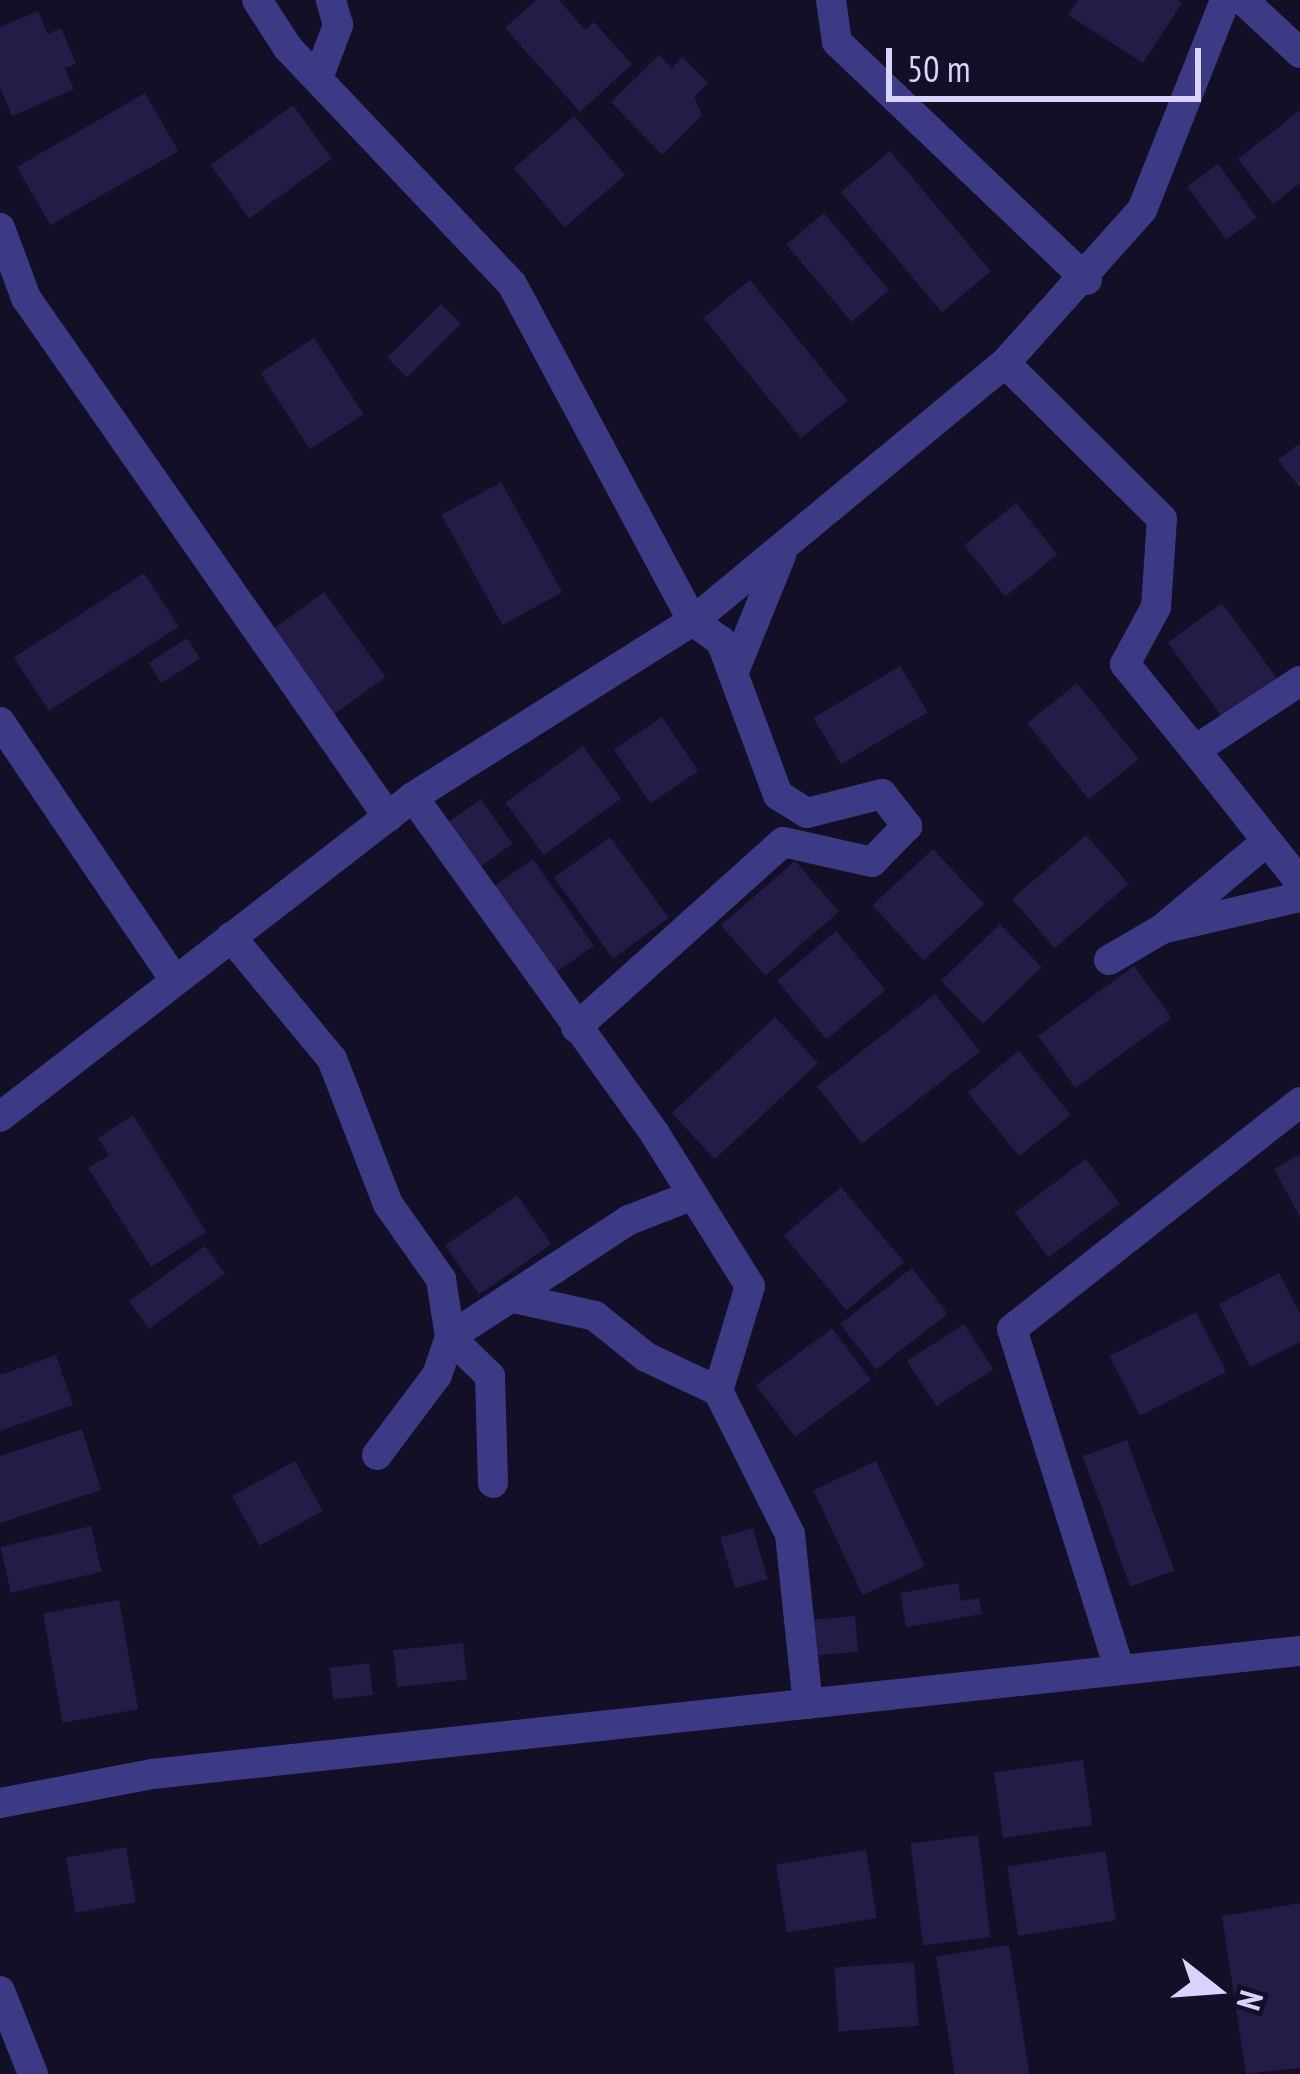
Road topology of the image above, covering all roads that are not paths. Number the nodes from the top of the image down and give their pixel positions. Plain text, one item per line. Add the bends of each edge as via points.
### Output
1 (257, 0) edge
2 (331, 0) edge
3 (831, 0) edge
4 (1226, 0) edge
5 (1243, 0) edge
6 (1300, 53) edge
7 (317, 78) junction
8 (0, 228) edge
9 (1087, 280) junction
10 (1006, 363) junction
11 (783, 549) junction
12 (693, 621) junction
13 (733, 674) junction
14 (1300, 681) edge
15 (0, 722) edge
16 (1196, 750) junction
17 (413, 797) junction
18 (388, 817) junction
19 (1265, 843) junction
20 (1300, 882) edge
21 (1300, 897) edge
22 (1162, 929) junction
23 (230, 937) junction
24 (1109, 960) dead end
25 (174, 979) junction
26 (576, 1028) junction
27 (1300, 1102) edge
28 (0, 1118) edge
29 (693, 1195) junction
30 (514, 1298) junction
31 (450, 1336) junction
32 (718, 1391) junction
33 (377, 1455) dead end
34 (493, 1483) dead end
35 (1300, 1651) edge
36 (1119, 1668) junction
37 (808, 1704) junction
38 (0, 1803) edge
39 (0, 1991) edge
40 (33, 2074) edge

1 - 7 street
2 - 7 street via 338,25
3 - 9 street via 837,42
4 - 9 street via 1142,210
5 - 6 street
7 - 12 street via 512,284
8 - 18 street via 26,298
9 - 10 street
10 - 11 street
10 - 16 street via 1162,519 1156,607 1125,664
11 - 12 street
11 - 13 street
12 - 13 street via 721,641
12 - 17 street
13 - 26 street via 778,795 807,813 882,794 908,826 872,862 783,842
14 - 16 street
15 - 25 street
16 - 19 street
17 - 18 street
17 - 26 street
18 - 23 street
19 - 20 street
19 - 22 street
21 - 22 street
22 - 24 street
23 - 25 street
23 - 31 street via 332,1059 388,1204 441,1279
25 - 28 street
26 - 29 street
27 - 36 street via 1012,1328
29 - 30 street via 629,1220
29 - 32 street via 750,1286
30 - 31 street
30 - 32 street via 595,1316 646,1357
31 - 33 street via 437,1375
31 - 34 street via 490,1376
32 - 37 street via 790,1534
35 - 36 street
36 - 37 street
37 - 38 street via 152,1774
39 - 40 street

